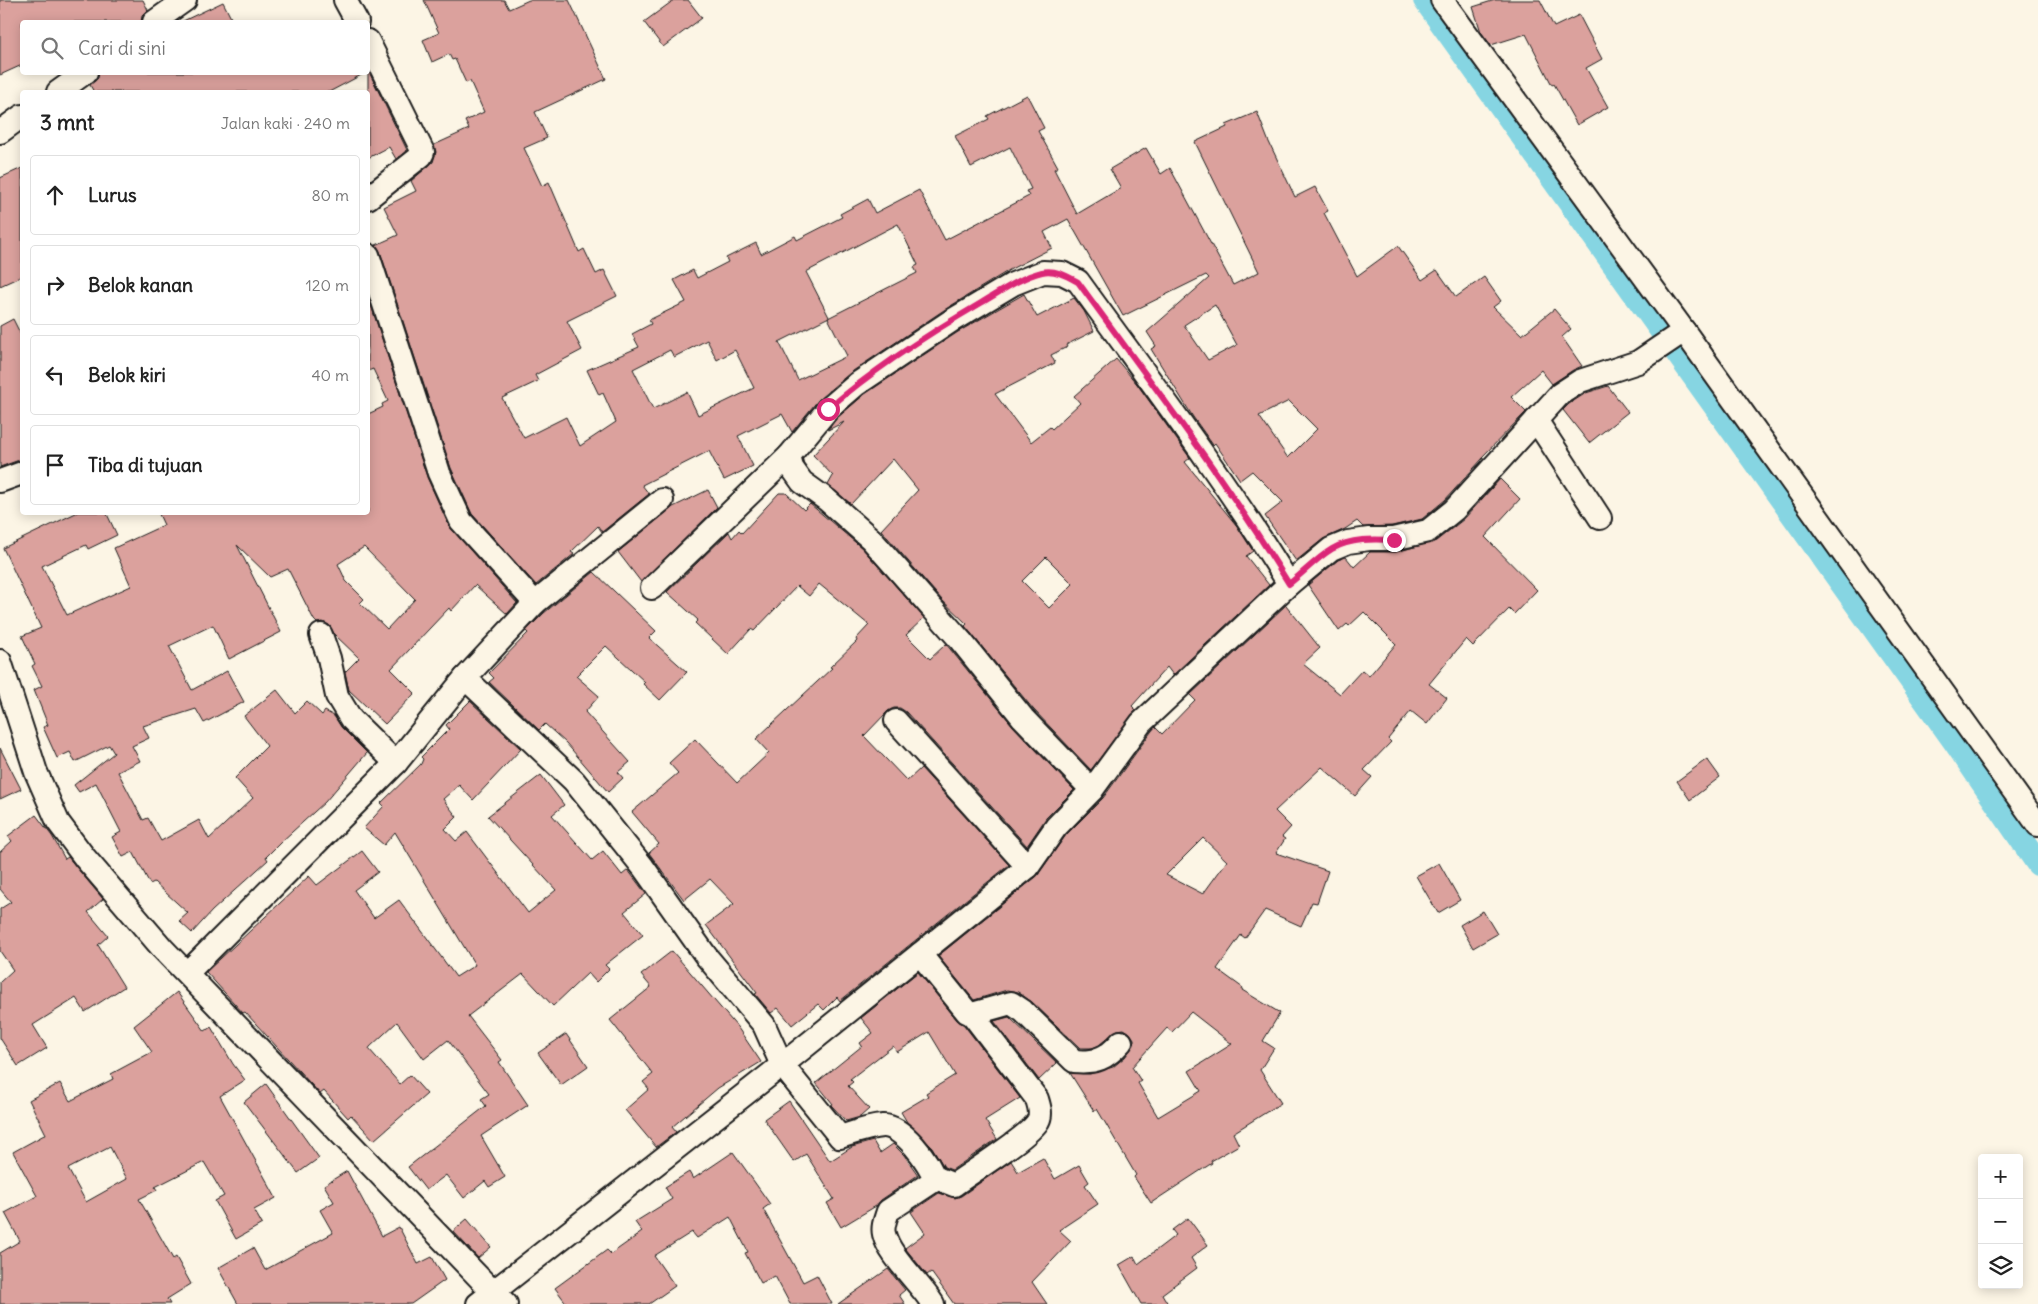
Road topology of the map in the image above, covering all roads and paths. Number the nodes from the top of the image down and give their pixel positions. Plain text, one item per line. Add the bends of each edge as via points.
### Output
1 (185, 0) edge
2 (345, 0) edge
3 (1442, 0) edge
4 (157, 13) edge
5 (356, 20) edge
6 (370, 46) edge
7 (84, 81) edge
8 (63, 90) edge
9 (20, 117) edge
10 (0, 132) edge
11 (370, 196) edge
12 (370, 261) edge
13 (1680, 334) junction
14 (1536, 420) junction
15 (789, 456) junction
16 (20, 474) edge
17 (0, 482) edge
18 (662, 500) dead end
19 (1600, 518) dead end
20 (1289, 584) junction
21 (652, 588) dead end
22 (536, 603) junction
23 (321, 635) dead end
24 (0, 661) edge
25 (465, 678) junction
26 (896, 721) dead end
27 (396, 763) junction
28 (1092, 790) junction
29 (2038, 826) edge
30 (1028, 866) junction
31 (920, 954) junction
32 (187, 973) junction
33 (972, 1014) junction
34 (1121, 1042) dead end
35 (782, 1065) junction
36 (934, 1177) junction
37 (492, 1300) edge
38 (933, 1304) edge

1 - 4 street
2 - 5 street
3 - 13 street
6 - 11 street via 423,152
7 - 8 street
9 - 10 street
12 - 22 street via 440,473 461,521
13 - 14 street via 1645,358 1580,380 1560,394
13 - 29 street
14 - 19 street
14 - 20 street via 1454,510 1428,531 1394,540 1348,542 1331,549
15 - 20 street via 828,409 857,384 1012,284 1043,272 1062,273 1078,282 1258,533
15 - 21 street
15 - 28 street via 792,468 802,482 828,500 871,539 961,641 1023,718
16 - 17 street
18 - 22 street
20 - 28 street via 1141,723
22 - 25 street
23 - 27 street via 337,696 351,719
24 - 32 street via 36,772 58,822 85,858
25 - 27 street
25 - 35 street via 574,781 643,867 706,956 764,1025
26 - 30 street
27 - 32 street
28 - 30 street via 1056,827
30 - 31 street
31 - 33 street
31 - 35 street
32 - 37 street
33 - 34 street via 1011,1003 1074,1061 1091,1062 1112,1052
33 - 36 street via 1037,1099 1040,1110 1038,1122 954,1185
35 - 36 street via 840,1137 884,1126 896,1130 919,1151
35 - 37 street
36 - 38 street via 934,1182 888,1211 883,1226 889,1246

